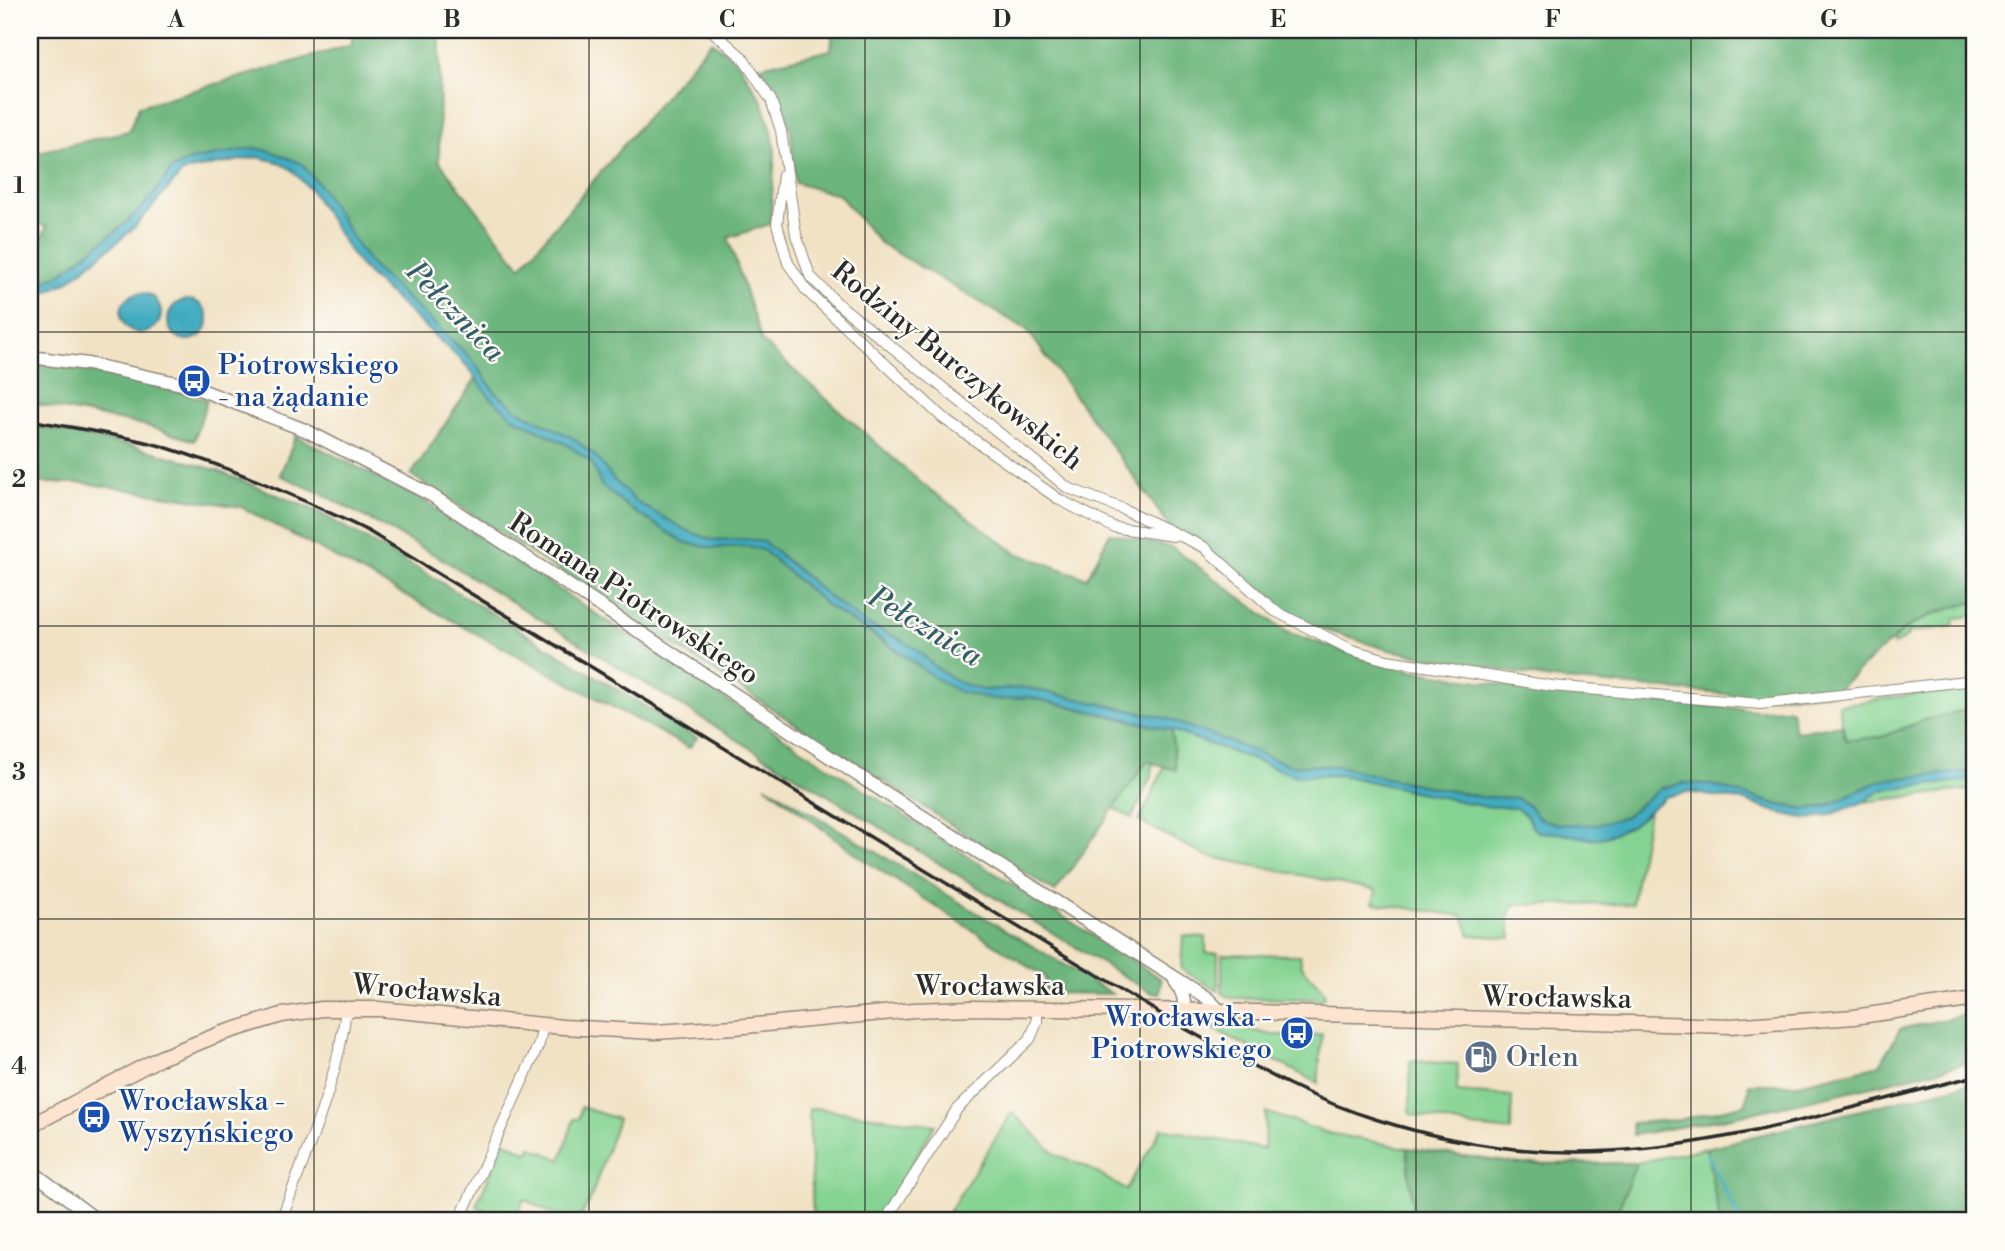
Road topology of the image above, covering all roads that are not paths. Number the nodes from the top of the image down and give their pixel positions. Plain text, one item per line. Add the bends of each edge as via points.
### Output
1 (711, 30) edge
2 (784, 160) junction
3 (30, 357) edge
4 (1184, 538) junction
5 (1975, 680) edge
6 (1170, 975) junction
7 (1975, 999) edge
8 (346, 1008) junction
9 (1037, 1008) junction
10 (1185, 1011) junction
11 (1220, 1012) junction
12 (544, 1025) junction
13 (30, 1126) edge
14 (30, 1170) edge
15 (98, 1221) edge
16 (281, 1221) edge
17 (459, 1221) edge
18 (884, 1221) edge

1 - 2 street, Rodziny Burczykowskich via 742,57 771,100
2 - 4 street, Rodziny Burczykowskich via 796,235 810,276 837,303 1068,488
2 - 4 street, Rodziny Burczykowskich via 777,224 788,263 806,290 943,418 1060,500 1114,527
3 - 6 street, Romana Piotrowskiego via 191,386 305,430 431,495
4 - 5 street, Rodziny Burczykowskich via 1220,559 1275,611 1352,650 1387,660 1552,687 1760,704
6 - 10 street via 1181,988
6 - 11 street, Romana Piotrowskiego via 1207,998
7 - 11 main road, Wrocławska via 1854,1017 1731,1026
8 - 12 main road, Wrocławska
8 - 13 main road, Wrocławska via 282,1015 220,1034 160,1058
8 - 16 street via 335,1070
9 - 10 main road, Wrocławska
9 - 12 main road, Wrocławska via 914,1010 673,1032
9 - 18 street via 1030,1039 957,1109
10 - 11 main road, Wrocławska
12 - 17 street
14 - 15 street

